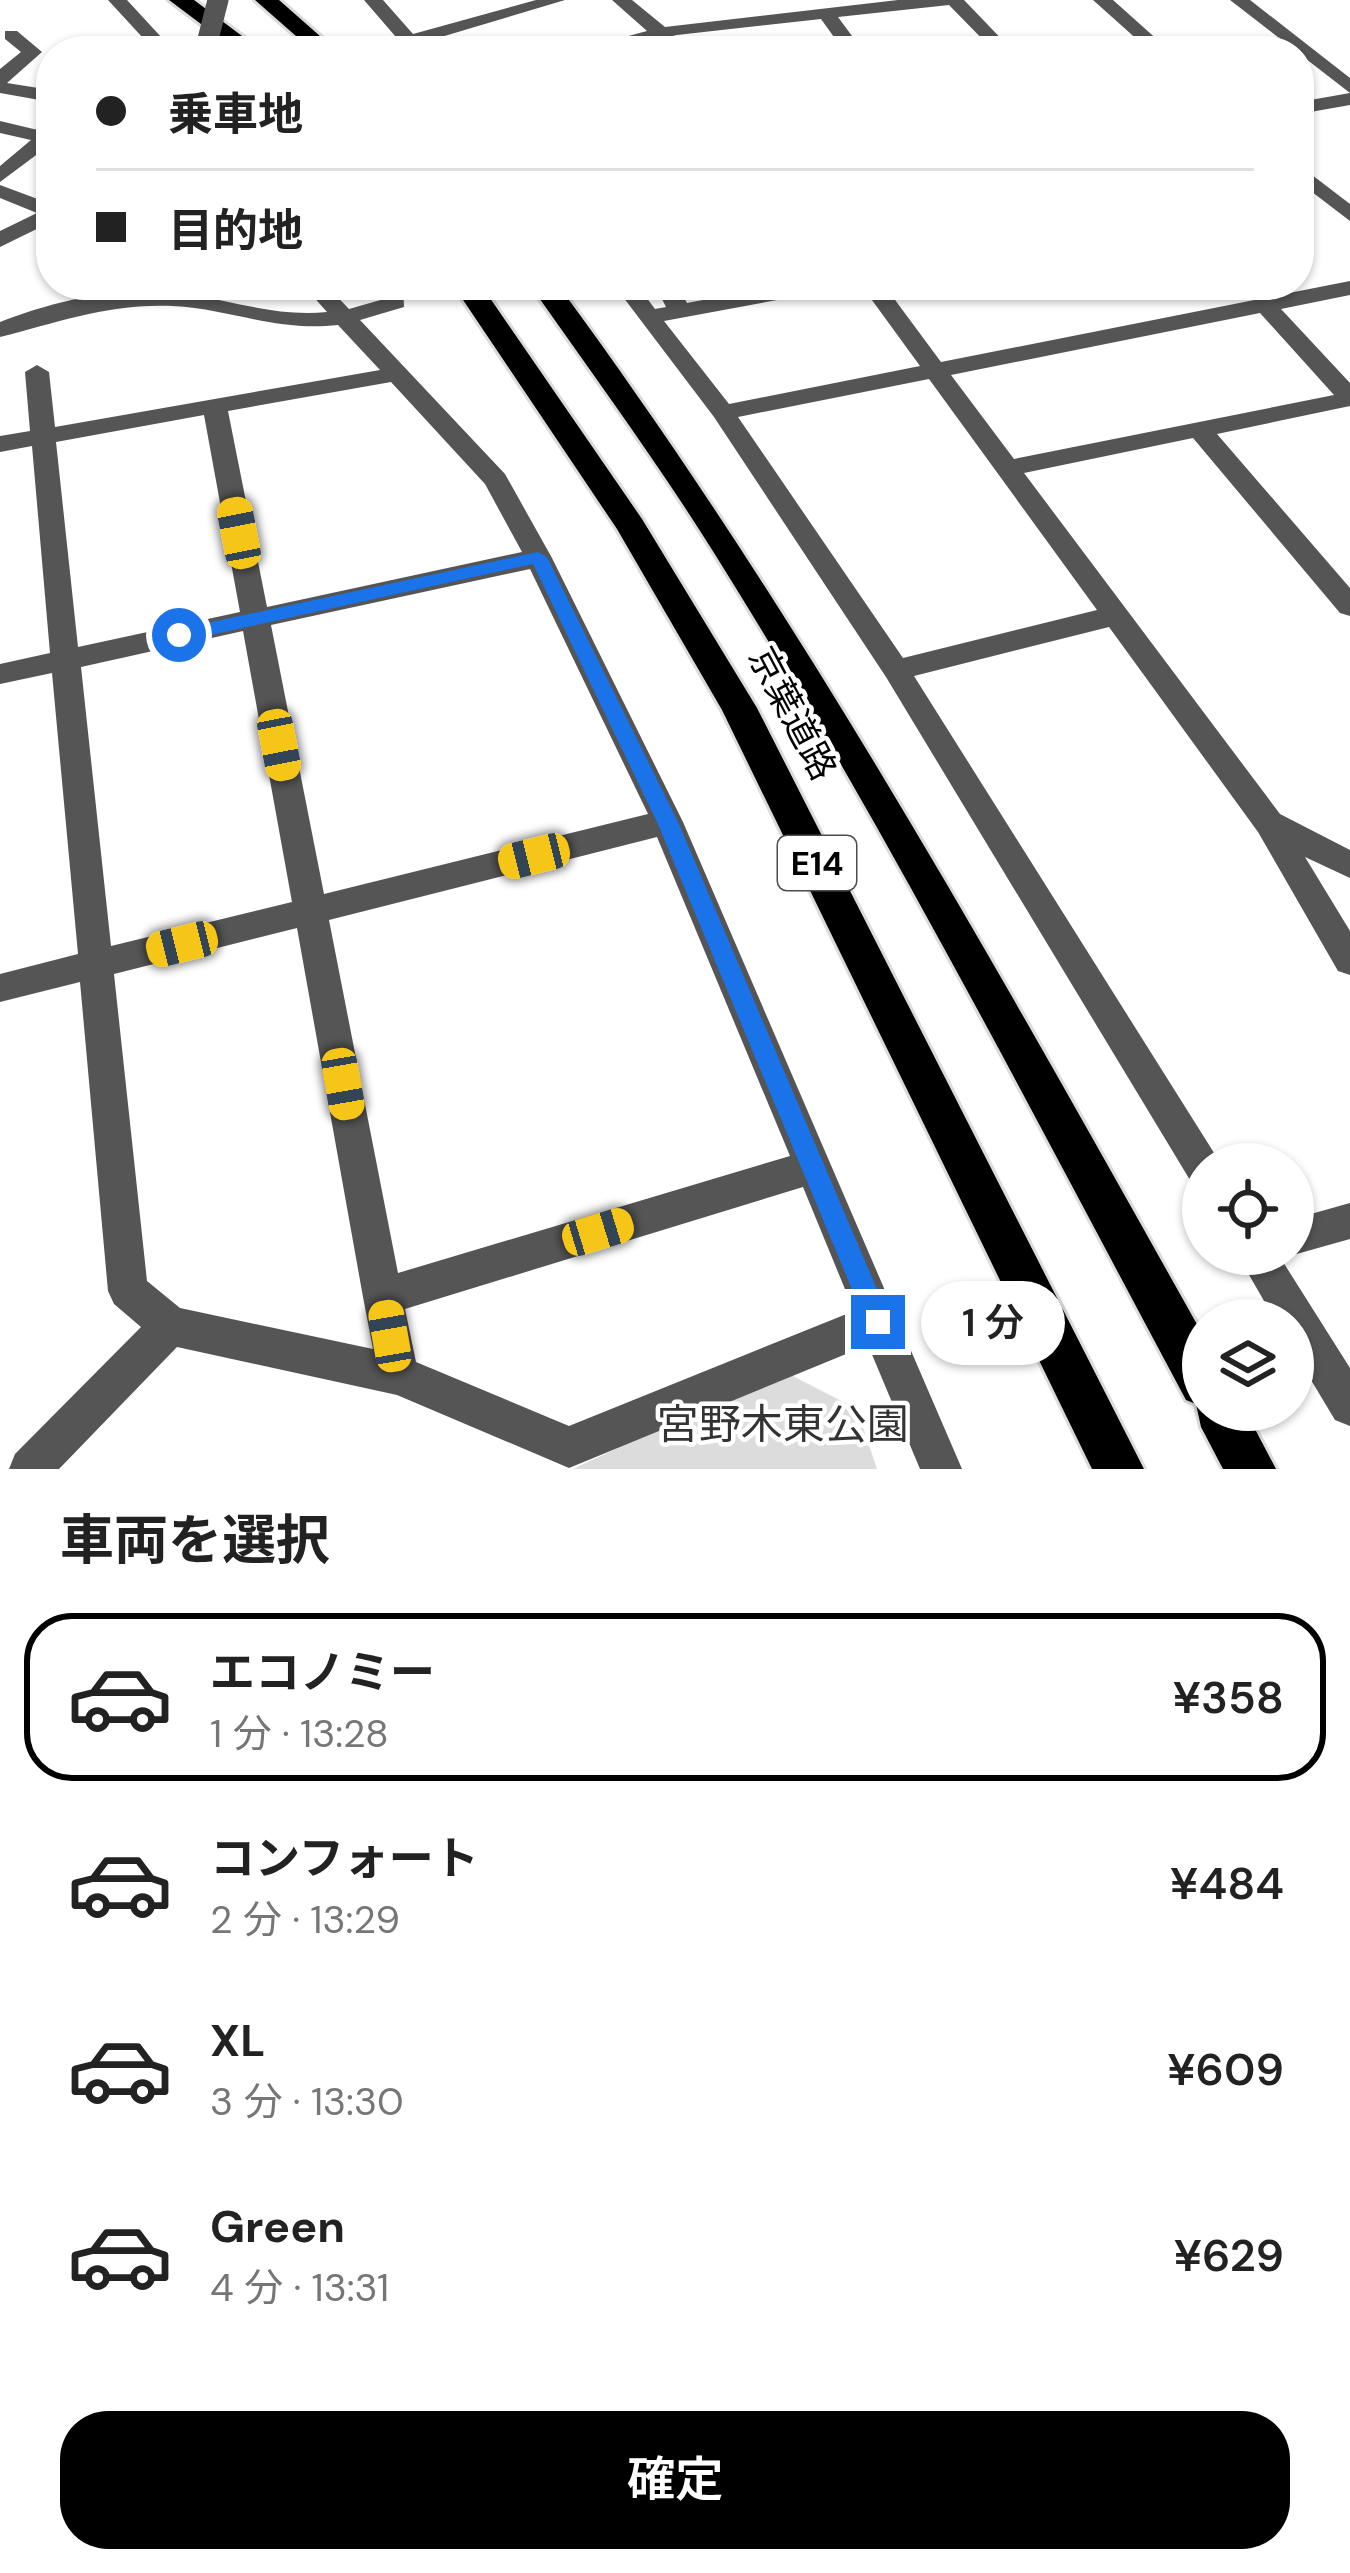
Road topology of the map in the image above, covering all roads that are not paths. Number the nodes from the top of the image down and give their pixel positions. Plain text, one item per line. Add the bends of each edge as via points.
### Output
1 (117, 0) edge
2 (180, 0) edge
3 (201, 0) edge
4 (218, 0) edge
5 (266, 0) edge
6 (373, 0) edge
7 (556, 0) edge
8 (621, 0) edge
9 (950, 0) edge
10 (1102, 0) edge
11 (1239, 0) edge
12 (795, 10) edge
13 (827, 17) junction
14 (670, 32) junction
15 (11, 35) dead end
16 (151, 36) edge
17 (209, 36) edge
18 (232, 36) edge
19 (238, 36) edge
20 (308, 36) edge
21 (404, 36) edge
22 (444, 36) edge
23 (651, 36) edge
24 (675, 36) edge
25 (842, 36) edge
26 (988, 36) edge
27 (1144, 36) edge
28 (1285, 36) edge
29 (1314, 59) edge
30 (0, 83) edge
31 (1350, 87) edge
32 (36, 91) edge
33 (1350, 99) edge
34 (1314, 105) edge
35 (0, 127) edge
36 (36, 134) edge
37 (36, 147) edge
38 (0, 176) edge
39 (1350, 185) edge
40 (0, 191) edge
41 (1314, 192) edge
42 (1314, 195) edge
43 (36, 206) edge
44 (1350, 215) edge
45 (36, 220) edge
46 (0, 240) edge
47 (1350, 288) edge
48 (1314, 295) edge
49 (54, 300) edge
50 (130, 300) edge
51 (184, 300) edge
52 (227, 300) edge
53 (327, 300) edge
54 (396, 300) edge
55 (477, 300) edge
56 (555, 300) edge
57 (647, 300) edge
58 (667, 300) edge
59 (741, 300) edge
60 (883, 300) edge
61 (1286, 300) edge
62 (1265, 304) junction
63 (40, 313) junction
64 (240, 313) junction
65 (667, 314) junction
66 (346, 321) junction
67 (0, 330) edge
68 (935, 370) junction
69 (37, 373) dead end
70 (396, 374) junction
71 (1350, 398) edge
72 (215, 406) junction
73 (723, 413) junction
74 (1199, 429) junction
75 (43, 436) junction
76 (0, 444) edge
77 (1007, 468) junction
78 (538, 557) junction
79 (1350, 605) edge
80 (1117, 615) junction
81 (255, 619) junction
82 (65, 660) junction
83 (896, 670) junction
84 (0, 674) edge
85 (668, 822) junction
86 (1269, 823) junction
87 (1350, 865) edge
88 (311, 913) junction
89 (1350, 961) edge
90 (95, 965) junction
91 (0, 988) edge
92 (1188, 1143) edge
93 (814, 1166) junction
94 (1350, 1221) edge
95 (1314, 1231) edge
96 (1269, 1275) edge
97 (383, 1297) junction
98 (878, 1322) junction
99 (170, 1326) junction
100 (1182, 1345) edge
101 (398, 1376) junction
102 (1350, 1405) edge
103 (1230, 1431) edge
104 (30, 1469) edge
105 (941, 1469) edge
106 (1119, 1469) edge
107 (1251, 1469) edge

1 - 16 street
2 - 18 highway
3 - 19 highway
4 - 17 street, bridge
5 - 20 highway
6 - 21 street
7 - 22 street
8 - 14 street
9 - 13 street
9 - 26 street
10 - 27 street
11 - 28 street
12 - 13 street
12 - 14 street
13 - 25 street
14 - 23 street
14 - 24 street
15 - 30 street via 33,52
29 - 31 street
30 - 32 street
33 - 34 street
35 - 36 street
37 - 38 street
39 - 41 street
40 - 43 street
42 - 44 street
45 - 46 street
47 - 48 street
49 - 63 street
50 - 63 street
51 - 64 street
52 - 64 street
53 - 66 street
54 - 66 street
55 - 106 highway, 京葉道路 / E14 via 618,506 739,708
56 - 100 highway, 京葉道路 / E14 via 700,500 822,698
57 - 65 street
58 - 65 street
59 - 65 street
60 - 68 street
61 - 62 street
62 - 68 street
62 - 71 street
63 - 67 street
64 - 66 street
65 - 73 street
66 - 70 street
68 - 73 street
68 - 77 street
69 - 75 street
70 - 72 street
70 - 78 street via 496,480
71 - 74 street
72 - 75 street
72 - 81 street
73 - 83 street
74 - 77 street
74 - 79 street
75 - 76 street
75 - 82 street
77 - 80 street
78 - 81 street
78 - 85 street
80 - 83 street
80 - 86 street
81 - 82 street
81 - 88 street
82 - 84 street
82 - 90 street
83 - 92 street
85 - 88 street
85 - 93 street
86 - 87 street
86 - 89 street
88 - 90 street
88 - 97 street
90 - 91 street
90 - 99 street via 128,1292
93 - 97 street
93 - 98 street
94 - 95 street
96 - 102 street
97 - 101 street
98 - 101 street via 569,1447
98 - 105 street
99 - 101 street
99 - 104 street
103 - 107 highway

